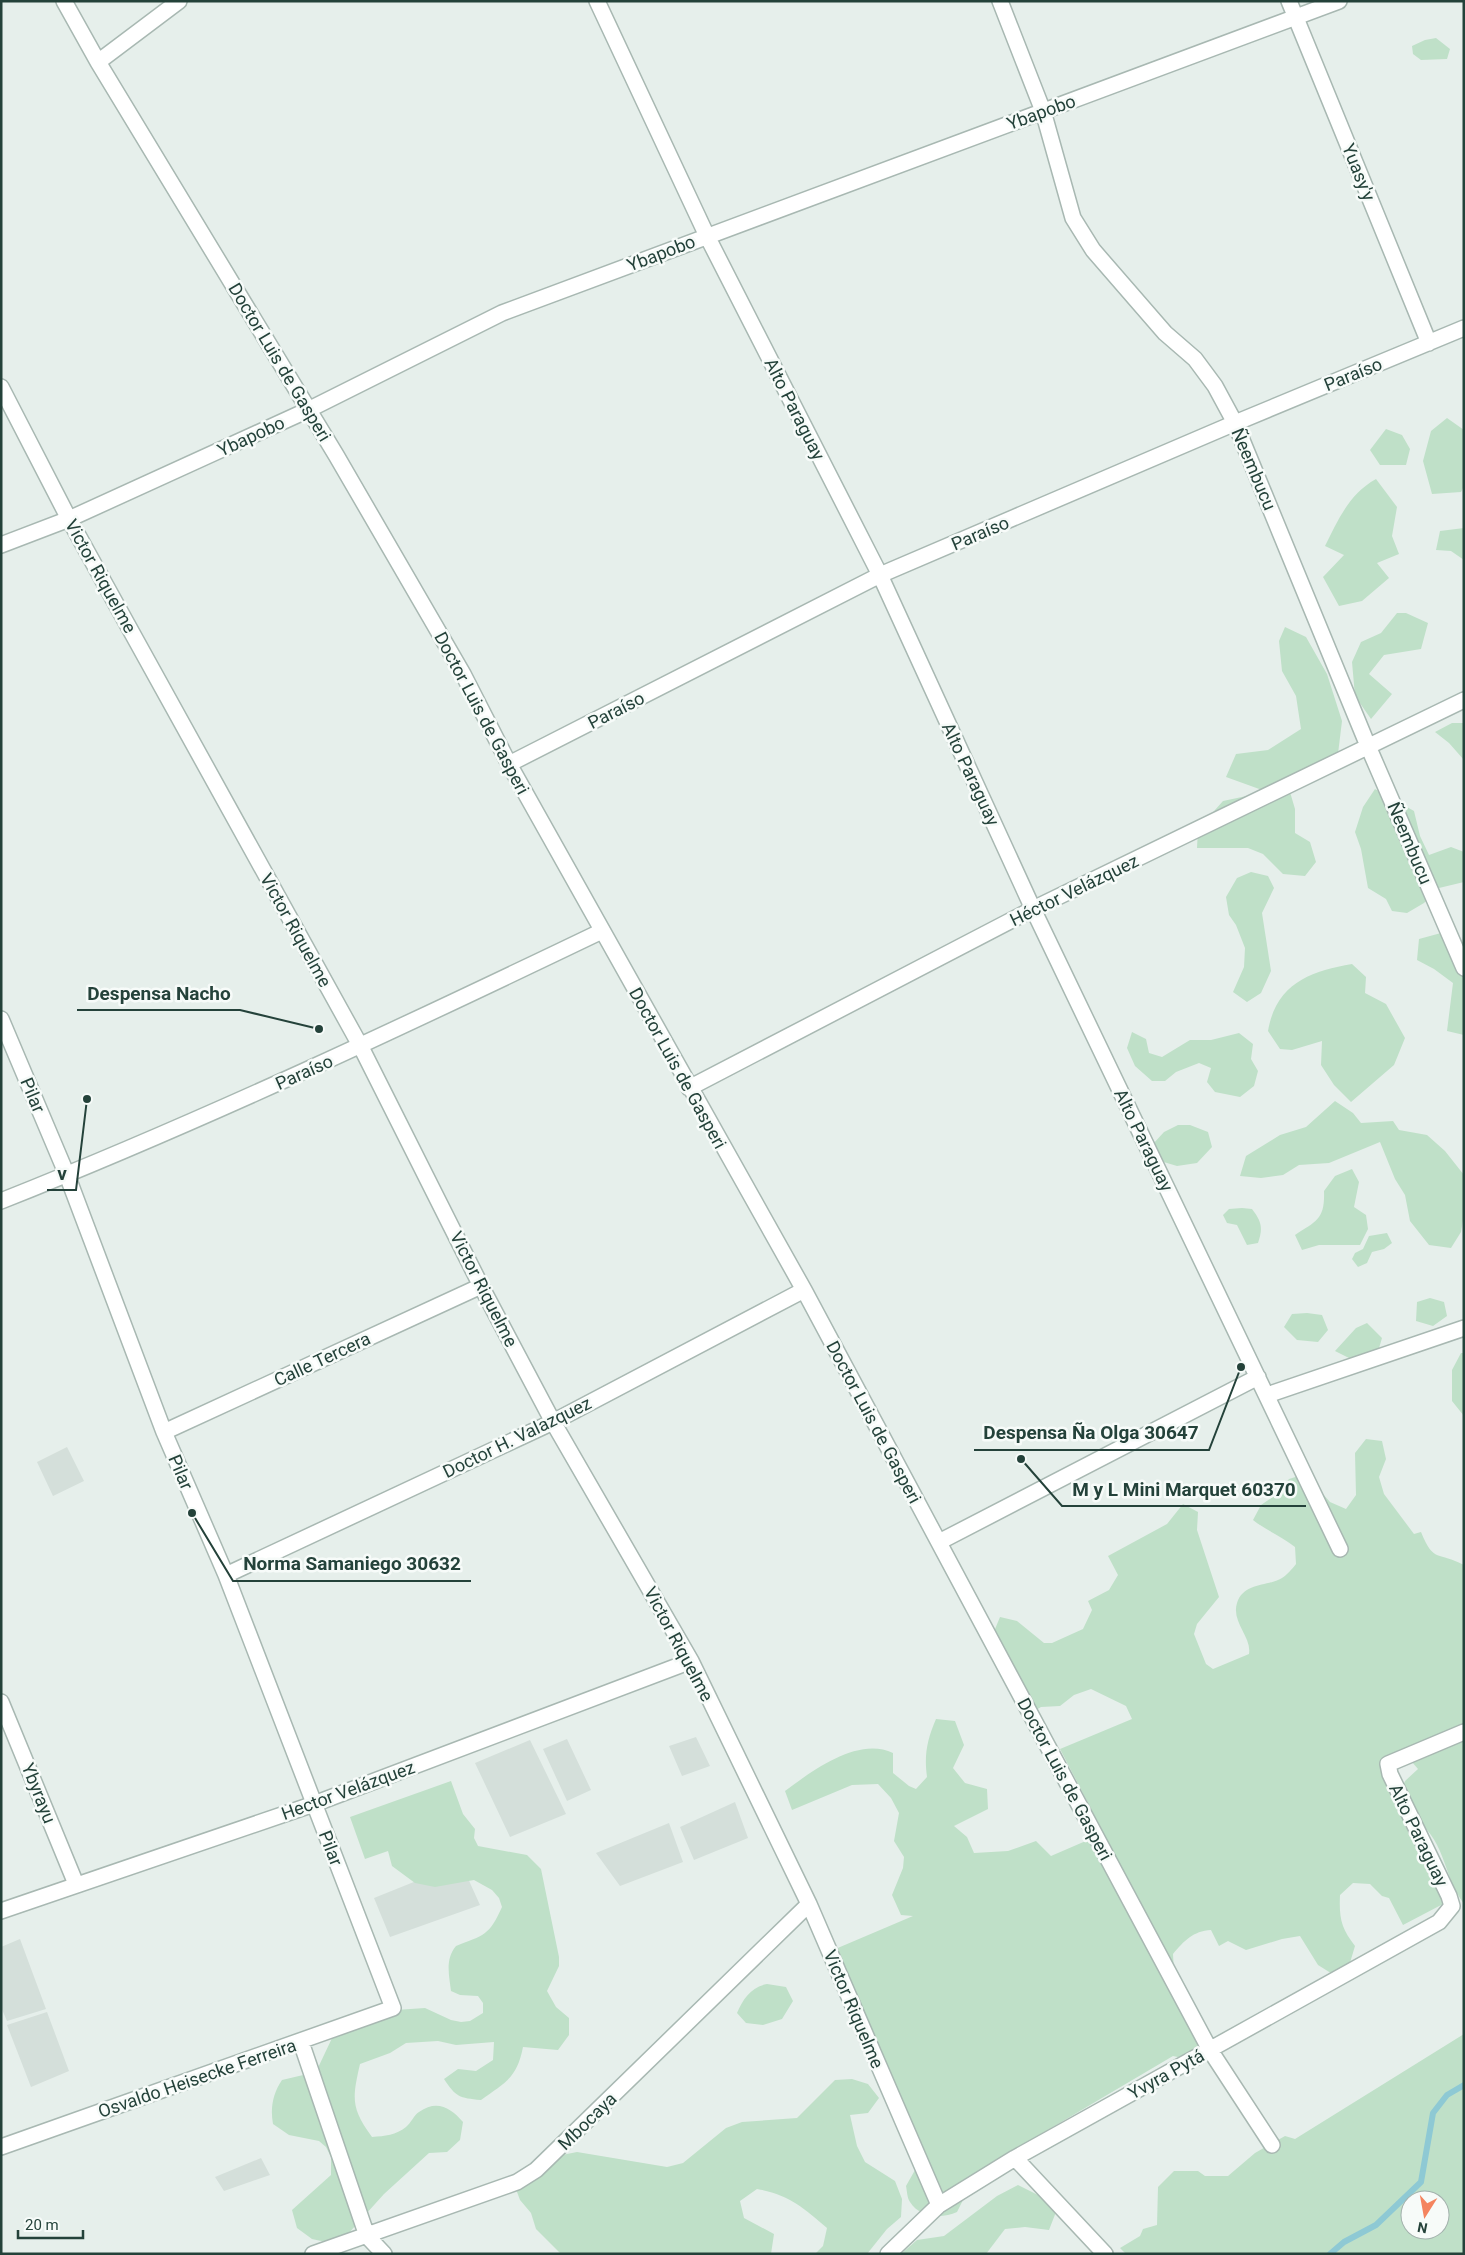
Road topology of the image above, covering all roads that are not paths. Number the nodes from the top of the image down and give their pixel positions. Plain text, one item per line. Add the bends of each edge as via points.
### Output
1 (64, 1) edge
2 (179, 1) edge
3 (597, 1) edge
4 (1000, 1) edge
5 (1289, 1) edge
6 (1339, 1) edge
7 (1295, 17) junction
8 (98, 62) junction
9 (1043, 111) junction
10 (707, 236) junction
11 (1464, 328) edge
12 (1429, 343) junction
13 (1, 387) edge
14 (308, 410) junction
15 (1235, 423) junction
16 (69, 519) junction
17 (1, 545) edge
18 (880, 576) junction
19 (1464, 700) edge
20 (1368, 746) junction
21 (508, 764) junction
22 (1033, 909) junction
23 (602, 932) junction
24 (1464, 968) edge
25 (1, 1019) edge
26 (361, 1047) junction
27 (689, 1088) junction
28 (67, 1175) junction
29 (1, 1201) edge
30 (481, 1286) junction
31 (804, 1290) junction
32 (1464, 1328) edge
33 (1258, 1377) junction
34 (1267, 1395) junction
35 (553, 1422) junction
36 (164, 1432) junction
37 (939, 1542) junction
38 (1340, 1550) dead end
39 (226, 1575) junction
40 (691, 1661) junction
41 (1, 1702) edge
42 (1464, 1732) edge
43 (314, 1804) junction
44 (76, 1884) junction
45 (808, 1904) junction
46 (1452, 1906) joint
47 (1, 1911) edge
48 (393, 2008) joint
49 (301, 2042) junction
50 (1210, 2050) junction
51 (1272, 2145) dead end
52 (1, 2147) edge
53 (1015, 2158) junction
54 (939, 2204) junction
55 (367, 2236) junction
56 (313, 2254) edge
57 (384, 2254) edge
58 (888, 2254) edge
59 (1105, 2254) edge

1 - 8 street, Doctor Luis de Gasperi
2 - 8 street
3 - 10 street, Alto Paraguay
4 - 9 street, Ñeembucu
5 - 7 street, Yuasy'y
6 - 7 street, Ybapobo
7 - 9 street, Ybapobo
7 - 12 street, Yuasy'y
8 - 14 street, Doctor Luis de Gasperi
9 - 10 street, Ybapobo
9 - 15 street, Ñeembucu via 1073,218 1093,250 1165,333 1195,359 1215,386
10 - 14 street, Ybapobo via 502,313
10 - 18 street, Alto Paraguay
11 - 12 street, Paraíso
12 - 15 street, Paraíso
13 - 16 street, Victor Riquelme
14 - 16 street, Ybapobo
14 - 21 street, Doctor Luis de Gasperi via 463,674
15 - 18 street, Paraíso
15 - 20 street, Ñeembucu
16 - 17 street, Ybapobo
16 - 26 street, Victor Riquelme
18 - 21 street, Paraíso
18 - 22 street, Alto Paraguay
19 - 20 street, Héctor Velázquez
20 - 22 street, Héctor Velázquez
20 - 24 street, Ñeembucu
21 - 23 street, Doctor Luis de Gasperi
22 - 27 street, Héctor Velázquez
22 - 33 street, Alto Paraguay
23 - 26 street, Paraíso
23 - 27 street, Doctor Luis de Gasperi
25 - 28 street, Pilar
26 - 28 street, Paraíso
26 - 30 street, Victor Riquelme
27 - 31 street, Doctor Luis de Gasperi
28 - 29 street, Paraíso
28 - 36 street, Pilar
30 - 35 street, Victor Riquelme
30 - 36 street, Calle Tercera
31 - 35 street, Doctor H. Valazquez
31 - 37 street, Doctor Luis de Gasperi
32 - 34 street
33 - 34 street, Alto Paraguay
33 - 37 street
34 - 38 street, Alto Paraguay
35 - 39 street, Doctor H. Valazquez
35 - 40 street, Victor Riquelme
36 - 39 street, Pilar
37 - 50 street, Doctor Luis de Gasperi
39 - 43 street, Pilar
40 - 43 street, Hector Velázquez
40 - 45 street, Victor Riquelme
41 - 44 street, Ybyrayu
42 - 46 street, Alto Paraguay via 1388,1764
43 - 44 street, Hector Velázquez
43 - 48 street, Pilar
44 - 47 street, Hector Velázquez
45 - 54 street, Victor Riquelme
45 - 55 street, Mbocaya via 536,2170 516,2182
46 - 50 street, Yvyra Pytá via 1440,1922
48 - 49 street, Osvaldo Heisecke Ferreira
49 - 52 street, Osvaldo Heisecke Ferreira
49 - 55 street
50 - 51 street, Doctor Luis de Gasperi
50 - 53 street, Yvyra Pytá
53 - 54 street, Yvyra Pytá
53 - 59 street
54 - 58 street, Yvyra Pytá
55 - 56 street, Mbocaya
55 - 57 street

